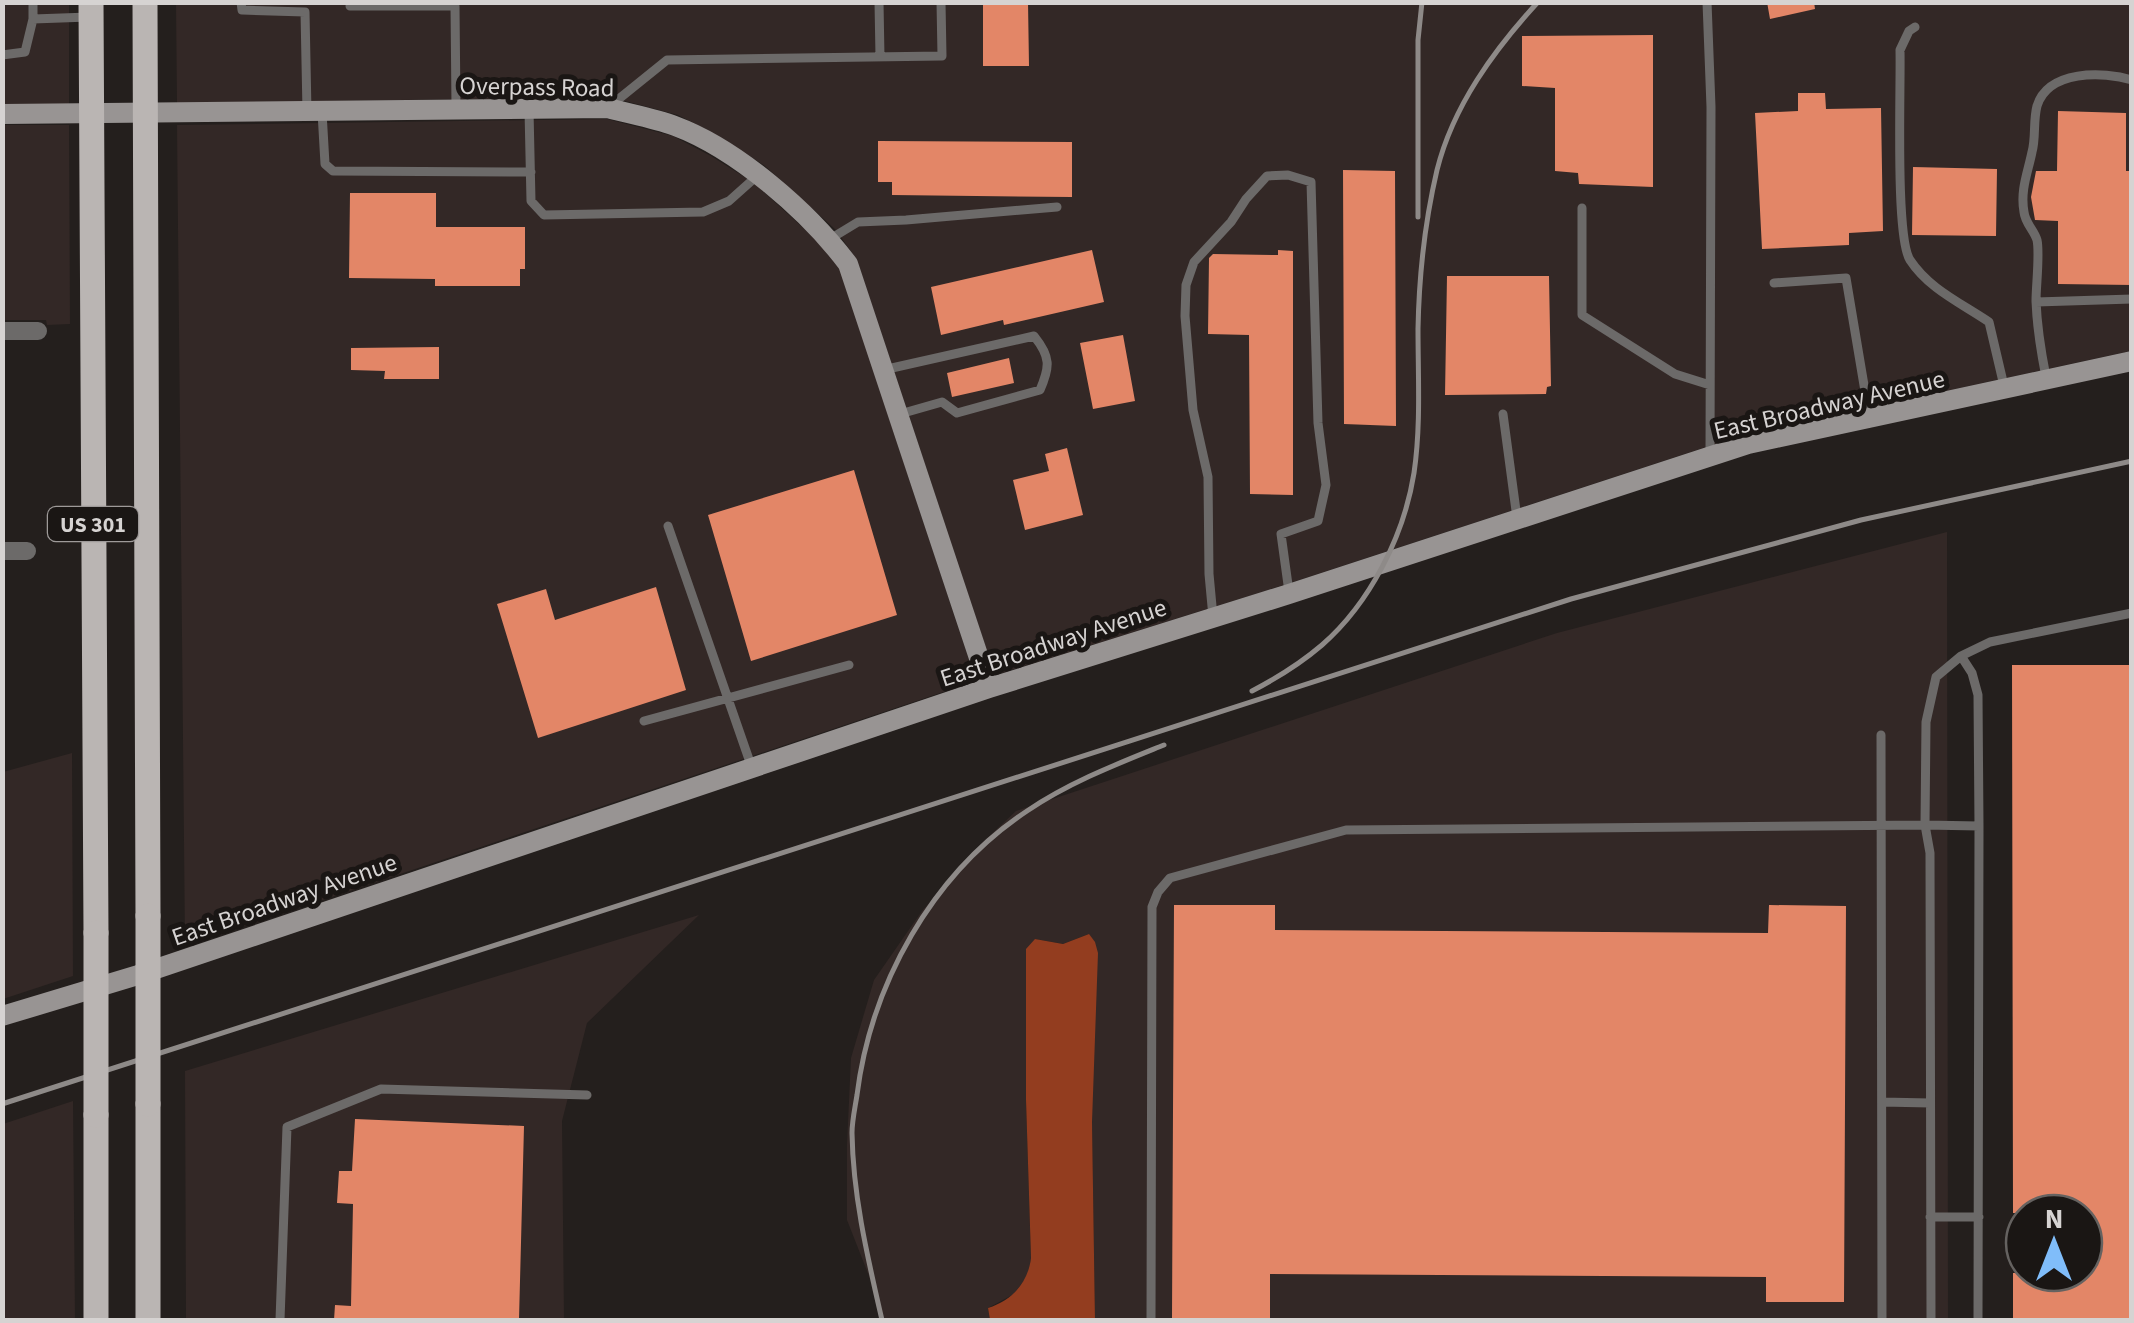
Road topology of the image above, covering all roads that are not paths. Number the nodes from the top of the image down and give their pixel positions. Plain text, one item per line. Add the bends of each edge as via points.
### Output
1 (33, 2) edge
2 (145, 2) edge
3 (241, 2) edge
4 (879, 2) edge
5 (941, 2) edge
6 (1706, 2) edge
7 (350, 6) dead end
8 (90, 10) edge
9 (33, 19) junction
10 (1915, 27) dead end
11 (2, 56) edge
12 (880, 57) junction
13 (2132, 80) edge
14 (608, 108) junction
15 (530, 109) junction
16 (456, 110) junction
17 (314, 112) junction
18 (2, 114) edge
19 (90, 114) junction
20 (146, 114) junction
21 (531, 172) junction
22 (759, 174) junction
23 (1057, 207) dead end
24 (1582, 208) dead end
25 (830, 239) junction
26 (1774, 283) dead end
27 (2132, 299) edge
28 (2036, 302) junction
29 (38, 330) dead end
30 (2, 331) edge
31 (2132, 362) edge
32 (884, 370) junction
33 (2046, 380) junction
34 (1710, 385) junction
35 (2005, 389) junction
36 (898, 414) junction
37 (1503, 414) dead end
38 (1870, 418) junction
39 (1710, 457) junction
40 (1518, 521) junction
41 (668, 526) dead end
42 (27, 551) dead end
43 (2, 552) edge
44 (1289, 594) junction
45 (2132, 612) edge
46 (1213, 618) junction
47 (1961, 656) junction
48 (849, 664) dead end
49 (988, 688) junction
50 (728, 699) junction
51 (644, 720) dead end
52 (1881, 735) dead end
53 (752, 768) junction
54 (1925, 825) junction
55 (1882, 826) junction
56 (1979, 826) junction
57 (2, 1016) edge
58 (587, 1094) dead end
59 (1882, 1102) junction
60 (1930, 1103) junction
61 (1930, 1217) junction
62 (1978, 1217) junction
63 (96, 1320) edge
64 (148, 1320) edge
65 (280, 1320) edge
66 (1151, 1320) edge
67 (1882, 1320) edge
68 (1931, 1320) edge
69 (1978, 1320) edge

1 - 9 lane
2 - 20 main road, US 301
3 - 17 lane via 242,10 305,12
4 - 12 lane
5 - 12 lane via 942,56
6 - 34 lane
7 - 16 lane via 455,6
8 - 9 lane
8 - 19 main road, US 301
9 - 11 lane via 25,52
10 - 35 lane via 1900,50 1907,256 1931,285 1989,322
12 - 14 lane via 667,60
13 - 28 lane via 2070,78 2037,107 2024,177 2024,214 2037,240
14 - 15 main road, Overpass Road
14 - 22 main road, Overpass Road via 676,126
15 - 16 main road, Overpass Road
15 - 21 lane
16 - 17 main road, Overpass Road
17 - 20 main road, Overpass Road
17 - 21 lane via 325,164 333,171
18 - 19 main road, Overpass Road
19 - 20 main road, Overpass Road
19 - 63 main road, US 301, bridge
20 - 64 main road, US 301, bridge
21 - 22 lane via 531,201 544,215 703,212
22 - 25 main road, Overpass Road
23 - 25 lane via 858,222
24 - 34 lane via 1582,315 1675,374
25 - 32 main road, Overpass Road via 848,264
26 - 38 lane via 1846,278
27 - 28 lane
28 - 33 lane
29 - 30 street
31 - 33 main road, East Broadway Avenue
32 - 36 main road, Overpass Road
32 - 36 lane via 1034,336 1044,348 1049,370 1040,390 957,413 942,402
33 - 35 main road, East Broadway Avenue
34 - 39 lane
35 - 38 main road, East Broadway Avenue
36 - 49 main road, Overpass Road
37 - 40 lane
38 - 39 main road, East Broadway Avenue
39 - 40 main road, East Broadway Avenue
40 - 44 main road, East Broadway Avenue
41 - 50 lane
42 - 43 street
44 - 46 main road, East Broadway Avenue
44 - 46 lane via 1281,534 1318,521 1326,484 1311,182 1288,175 1267,176 1194,262 1186,285 1194,410 1208,477
45 - 47 lane via 1990,642
46 - 49 main road, East Broadway Avenue
47 - 54 lane via 1936,677 1926,722
47 - 56 lane via 1978,695
48 - 50 lane
49 - 53 main road, East Broadway Avenue
50 - 51 lane
50 - 53 lane
52 - 55 lane
53 - 57 main road, East Broadway Avenue
54 - 55 lane
54 - 56 lane
54 - 60 lane
55 - 59 lane
55 - 66 lane via 1346,830 1170,878 1152,907
56 - 62 lane
58 - 65 lane via 381,1089 287,1127
59 - 60 lane
59 - 67 lane
60 - 61 lane
61 - 62 lane
61 - 68 lane
62 - 69 lane

